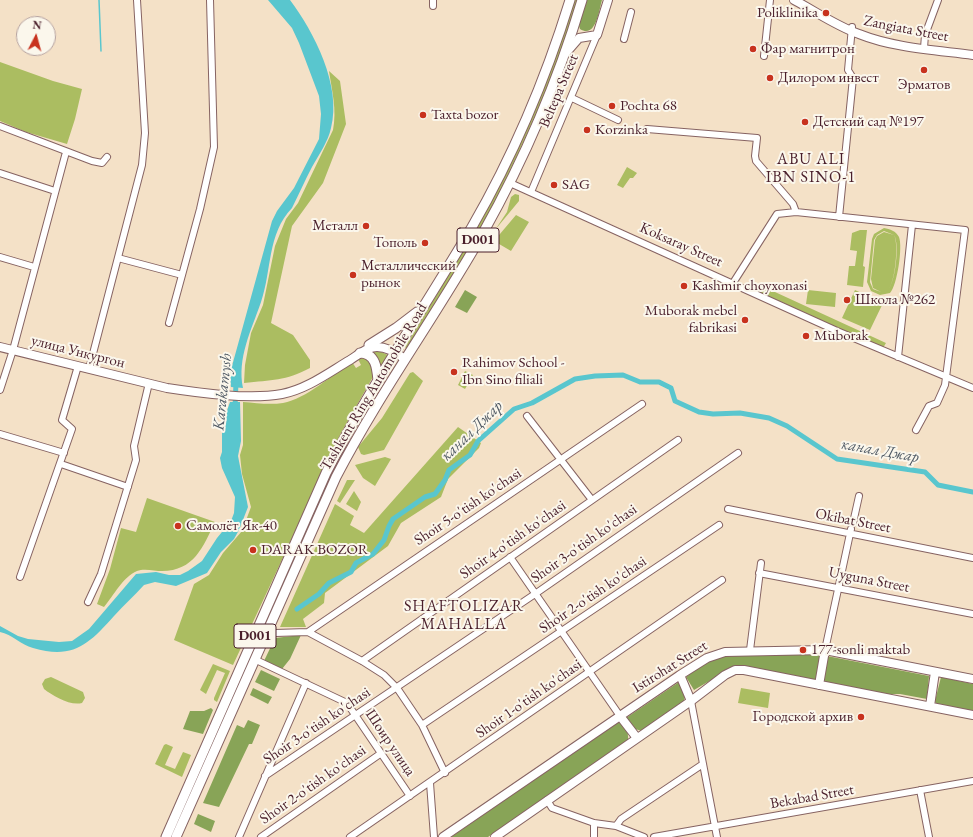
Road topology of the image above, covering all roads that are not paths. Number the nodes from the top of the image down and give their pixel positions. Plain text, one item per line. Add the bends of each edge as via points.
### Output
1 (137, 0) edge
2 (210, 0) edge
3 (570, 0) edge
4 (582, 0) edge
5 (608, 0) edge
6 (770, 0) edge
7 (794, 0) edge
8 (802, 0) edge
9 (938, 0) edge
10 (631, 12) dead end
11 (574, 26) junction
12 (852, 29) junction
13 (597, 35) junction
14 (579, 38) junction
15 (624, 39) dead end
16 (924, 46) junction
17 (973, 51) edge
18 (565, 54) junction
19 (973, 55) edge
20 (764, 56) dead end
21 (572, 98) junction
22 (618, 120) dead end
23 (0, 126) edge
24 (648, 129) dead end
25 (66, 152) junction
26 (107, 157) dead end
27 (0, 173) edge
28 (510, 183) junction
29 (55, 191) junction
30 (531, 192) junction
31 (796, 212) junction
32 (839, 217) junction
33 (912, 225) junction
34 (0, 257) edge
35 (118, 258) junction
36 (34, 267) junction
37 (182, 275) junction
38 (733, 283) junction
39 (424, 306) junction
40 (169, 323) dead end
41 (369, 345) junction
42 (0, 347) edge
43 (12, 350) junction
44 (397, 350) junction
45 (360, 353) junction
46 (407, 356) junction
47 (898, 358) junction
48 (78, 366) junction
49 (89, 369) junction
50 (947, 377) junction
51 (378, 382) junction
52 (149, 383) junction
53 (973, 388) edge
54 (0, 390) edge
55 (249, 395) junction
56 (642, 404) dead end
57 (527, 416) dead end
58 (916, 430) dead end
59 (0, 434) edge
60 (346, 435) junction
61 (355, 440) junction
62 (678, 440) dead end
63 (64, 453) junction
64 (738, 453) dead end
65 (561, 460) junction
66 (60, 464) junction
67 (128, 487) junction
68 (858, 496) dead end
69 (592, 500) junction
70 (728, 509) dead end
71 (853, 522) dead end
72 (718, 525) dead end
73 (851, 531) junction
74 (510, 557) junction
75 (973, 558) edge
76 (760, 563) dead end
77 (759, 573) junction
78 (20, 577) dead end
79 (722, 580) dead end
80 (839, 588) junction
81 (535, 594) junction
82 (88, 602) dead end
83 (973, 614) edge
84 (267, 630) junction
85 (308, 632) junction
86 (562, 632) junction
87 (750, 650) junction
88 (825, 650) junction
89 (254, 659) junction
90 (362, 661) junction
91 (935, 672) junction
92 (589, 673) junction
93 (680, 675) junction
94 (973, 679) edge
95 (306, 683) junction
96 (819, 685) junction
97 (397, 688) junction
98 (691, 701) junction
99 (930, 706) junction
100 (973, 715) edge
101 (355, 716) junction
102 (620, 716) junction
103 (422, 725) junction
104 (637, 738) junction
105 (204, 749) junction
106 (213, 753) junction
107 (380, 754) junction
108 (703, 764) junction
109 (445, 773) junction
110 (266, 776) junction
111 (973, 781) edge
112 (430, 783) junction
113 (920, 790) junction
114 (410, 796) junction
115 (547, 800) junction
116 (594, 823) junction
117 (616, 826) junction
118 (716, 827) junction
119 (592, 836) edge
120 (166, 837) edge
121 (176, 837) edge
122 (239, 837) edge
123 (261, 837) edge
124 (350, 837) edge
125 (434, 837) edge
126 (443, 837) edge
127 (494, 837) edge
128 (644, 837) edge
129 (654, 837) edge
130 (717, 837) edge
131 (929, 837) edge

1 - 35 street via 145,133 142,165
2 - 37 street via 214,147
3 - 39 highway, Tashkent Ring Automobile Road / D001 via 547,68 502,169 473,225
4 - 11 highway, Tashkent Ring Automobile Road / D001
5 - 13 main road, Beltepa Street
6 - 20 street
7 - 12 main road, Zangiata Street
8 - 12 main road, Zangiata Street
9 - 16 street via 925,35
10 - 15 street
11 - 14 main road
11 - 18 highway, Tashkent Ring Automobile Road / D001
12 - 16 main road, Zangiata Street via 884,41
12 - 32 street via 848,70 853,78
13 - 14 main road
13 - 21 street, Beltepa Street
14 - 18 main road
16 - 17 main road, Zangiata Street
16 - 19 main road, Zangiata Street
18 - 28 highway, Tashkent Ring Automobile Road / D001
21 - 22 street
21 - 30 street, Beltepa Street
23 - 25 street
24 - 31 street via 757,138 756,160 793,204
25 - 26 street via 102,163
25 - 29 street
27 - 29 street
28 - 30 street, Koksaray Street
28 - 46 highway, Tashkent Ring Automobile Road / D001 via 475,246
29 - 36 street
30 - 38 street, Koksaray Street
31 - 32 street
31 - 38 street via 776,214
32 - 33 street
33 - 47 street
33 - 50 street via 965,230
34 - 36 street
35 - 37 street
35 - 49 street
36 - 43 street
37 - 40 street
38 - 47 street, Koksaray Street
39 - 41 highway
39 - 44 highway, D001
41 - 44 main road via 383,343
41 - 55 main road via 297,387
42 - 43 main road, улица Ункургон
43 - 48 main road, улица Ункургон
43 - 54 street
44 - 45 main road via 377,347
44 - 46 main road
44 - 51 highway, D001
45 - 51 highway via 375,361
45 - 55 main road via 299,389 274,395
46 - 61 highway, Tashkent Ring Automobile Road / D001
47 - 50 street, Koksaray Street
48 - 49 main road, улица Ункургон
48 - 63 street via 62,420 72,429
49 - 52 main road, улица Ункургон
50 - 53 street, Koksaray Street
50 - 58 street via 941,397 937,403 929,406
51 - 60 highway, D001
52 - 55 main road, улица Ункургон
52 - 67 street via 134,446 136,460
56 - 65 street, Shoir 5-o'tish ko'chasi
57 - 65 street
59 - 63 street
60 - 61 highway
60 - 105 highway, Tashkent Ring Automobile Road / D001 via 326,473
61 - 84 highway, Tashkent Ring Automobile Road / D001 via 336,476
62 - 69 street, Shoir 4-o'tish ko'chasi
63 - 66 street
64 - 81 street, Shoir 3-o'tish ko'chasi
65 - 69 street
65 - 85 street, Shoir 5-o'tish ko'chasi
66 - 67 street
66 - 78 street
67 - 82 street via 101,574
68 - 71 street
69 - 74 street, Shoir 4-o'tish ko'chasi
70 - 73 street, Okibat Street
72 - 86 street, Shoir 2-o'tish ko'chasi
73 - 75 street, Okibat Street
73 - 80 street
74 - 81 street
74 - 90 street, Shoir 4-o'tish ko'chasi
76 - 77 street
77 - 80 street, Uyguna Street
77 - 87 street
79 - 92 street, Shoir 1-o'tish ko'chasi
80 - 83 street, Uyguna Street
80 - 88 street
81 - 86 street
81 - 97 street, Shoir 3-o'tish ko'chasi
84 - 85 street via 275,633
84 - 89 highway, Tashkent Ring Automobile Road / D001
85 - 90 street
86 - 92 street
86 - 103 street, Shoir 2-o'tish ko'chasi
87 - 88 main road, Istirohat Street
87 - 93 main road, Istirohat Street via 713,655
88 - 91 main road, Istirohat Street
88 - 96 main road
89 - 95 street, Шоир улица
89 - 106 highway, Tashkent Ring Automobile Road / D001
90 - 97 street via 384,675
91 - 94 main road, Istirohat Street
91 - 99 main road
92 - 102 street
92 - 109 street, Shoir 1-o'tish ko'chasi
93 - 98 main road
93 - 102 main road, Istirohat Street
95 - 101 street, Шоир улица via 347,703
95 - 110 street
96 - 98 main road via 738,670 725,675
96 - 99 main road
97 - 101 street, Shoir 3-o'tish ko'chasi
97 - 103 street
98 - 104 main road
98 - 108 street
99 - 100 main road
101 - 107 street, Шоир улица
101 - 110 street, Shoir 3-o'tish ko'chasi
102 - 104 main road
102 - 126 main road, Istirohat Street
103 - 109 street
104 - 115 main road
105 - 106 highway
105 - 120 highway, Tashkent Ring Automobile Road / D001
106 - 121 highway, Tashkent Ring Automobile Road / D001
107 - 114 street, Шоир улица
107 - 123 street, Shoir 2-o'tish ko'chasi
108 - 117 street via 621,819
108 - 118 street
109 - 112 street, Shoir 1-o'tish ko'chasi
110 - 122 street
111 - 113 street, Bekabad Street
112 - 114 street, Shoir 1-o'tish ko'chasi
112 - 125 street
113 - 118 street, Bekabad Street
113 - 131 street
114 - 124 street, Shoir 1-o'tish ko'chasi
115 - 116 street via 552,808
115 - 127 main road
116 - 117 street
116 - 119 street
117 - 128 street
118 - 129 street, Bekabad Street
118 - 130 street

